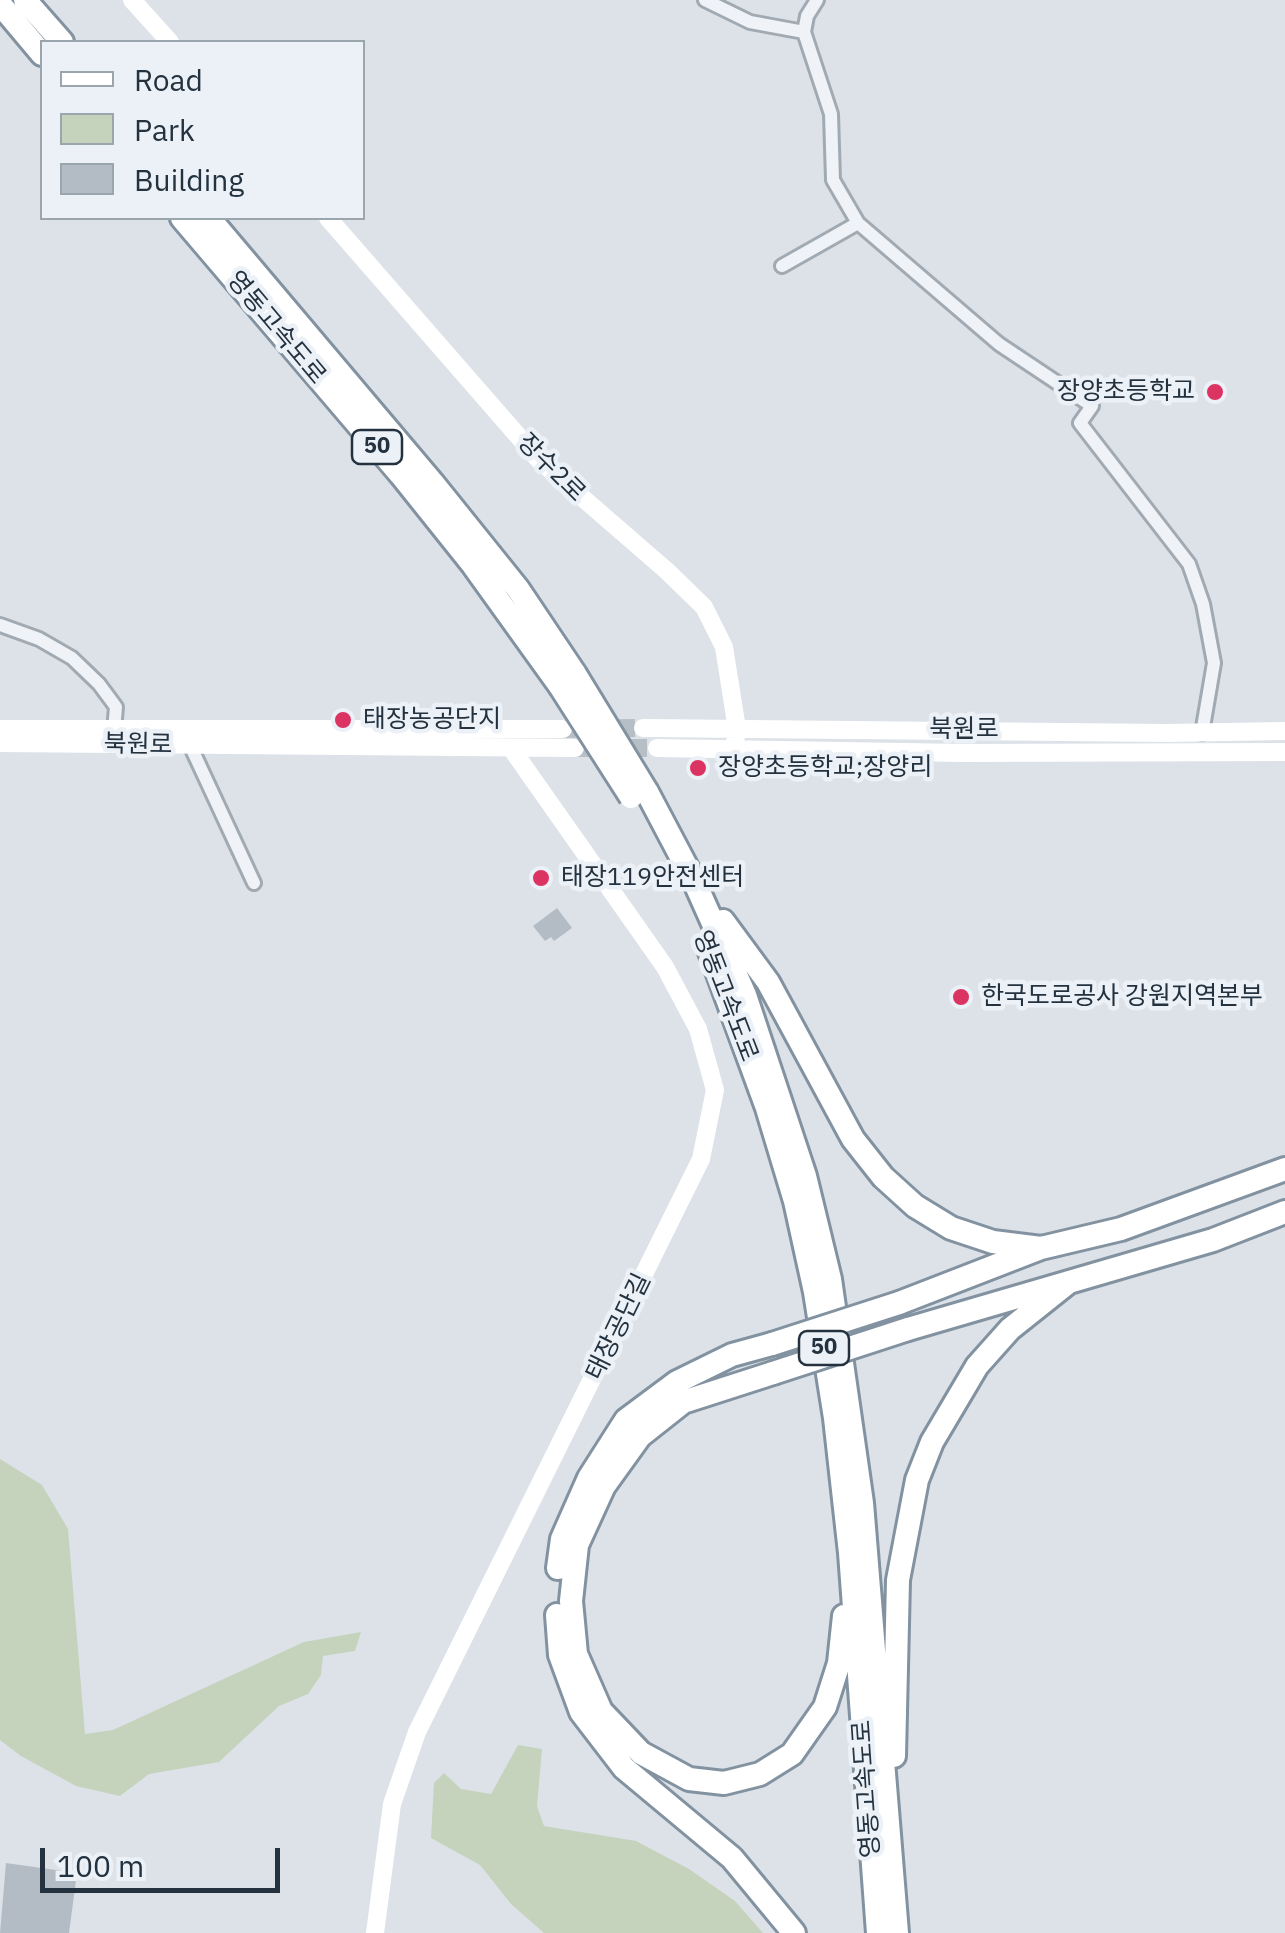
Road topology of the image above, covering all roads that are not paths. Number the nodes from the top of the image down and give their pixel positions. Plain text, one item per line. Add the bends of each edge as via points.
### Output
1 (26, 0) edge
2 (132, 0) edge
3 (705, 0) edge
4 (817, 0) edge
5 (0, 4) edge
6 (804, 32) junction
7 (60, 40) edge
8 (168, 40) edge
9 (40, 52) edge
10 (184, 220) edge
11 (211, 220) edge
12 (330, 220) edge
13 (858, 223) junction
14 (782, 266) dead end
15 (0, 625) edge
16 (568, 680) junction
17 (643, 728) tunnel mouth
18 (0, 729) edge
19 (563, 729) tunnel mouth
20 (114, 730) junction
21 (737, 730) junction
22 (1047, 731) junction
23 (1202, 732) junction
24 (1285, 732) edge
25 (190, 736) junction
26 (511, 738) junction
27 (0, 743) edge
28 (575, 748) tunnel mouth
29 (656, 748) tunnel mouth
30 (734, 749) junction
31 (1285, 752) edge
32 (1048, 753) junction
33 (639, 794) junction
34 (254, 882) dead end
35 (695, 883) junction
36 (1285, 1169) edge
37 (1285, 1212) edge
38 (1042, 1248) junction
39 (1069, 1282) junction
40 (850, 1553) junction
41 (888, 1814) junction
42 (375, 1933) edge
43 (794, 1933) edge
44 (878, 1933) edge
45 (896, 1933) edge

1 - 7 highway
2 - 8 street
3 - 6 street via 750,22
4 - 6 street
5 - 9 highway
6 - 13 street via 831,114 833,180
10 - 16 highway, 영동고속도로 / 50
11 - 16 highway, 영동고속도로 / 50 via 518,589
12 - 21 street, 장수2로 via 539,460 704,607 724,647
13 - 14 street
13 - 23 street via 999,344 1092,406 1080,422 1189,564 1203,604 1214,664
15 - 20 street via 72,658 116,707
16 - 33 highway, 영동고속도로 / 50, bridge
17 - 21 street, 북원로
18 - 20 street, 북원로
19 - 26 street, 북원로
20 - 25 street, 북원로
21 - 22 street, 북원로
21 - 30 street, 장수2로
22 - 23 street, 북원로
22 - 32 street
23 - 24 street, 북원로
25 - 26 street, 북원로
25 - 27 street, 북원로
25 - 34 street
26 - 28 street, 북원로
26 - 42 street, 태장공단길 via 665,967 698,1029 715,1090 701,1159 417,1732 392,1804
29 - 30 street, 북원로
30 - 32 street, 북원로
31 - 32 street, 북원로
33 - 35 highway, 영동고속도로 / 50
33 - 40 highway, 영동고속도로 / 50 via 700,928 768,1108 795,1201 835,1418
35 - 38 highway via 768,982 853,1138 883,1178 951,1228
35 - 41 highway, 영동고속도로 / 50 via 775,1078 830,1279 862,1503
36 - 38 highway via 1121,1229
37 - 39 highway
38 - 43 highway, bridge via 898,1303 732,1355 677,1382 626,1420 562,1539 555,1598 560,1655 581,1712 624,1768 732,1858
39 - 40 highway, bridge via 683,1402 640,1436 604,1486 577,1545 571,1601 576,1654 601,1711 641,1754 688,1778 724,1783 760,1774 792,1754 825,1707 839,1663
39 - 41 highway via 1010,1329 978,1366 917,1480 898,1580 897,1726
40 - 44 highway, 영동고속도로 / 50
41 - 45 highway, 영동고속도로 / 50

